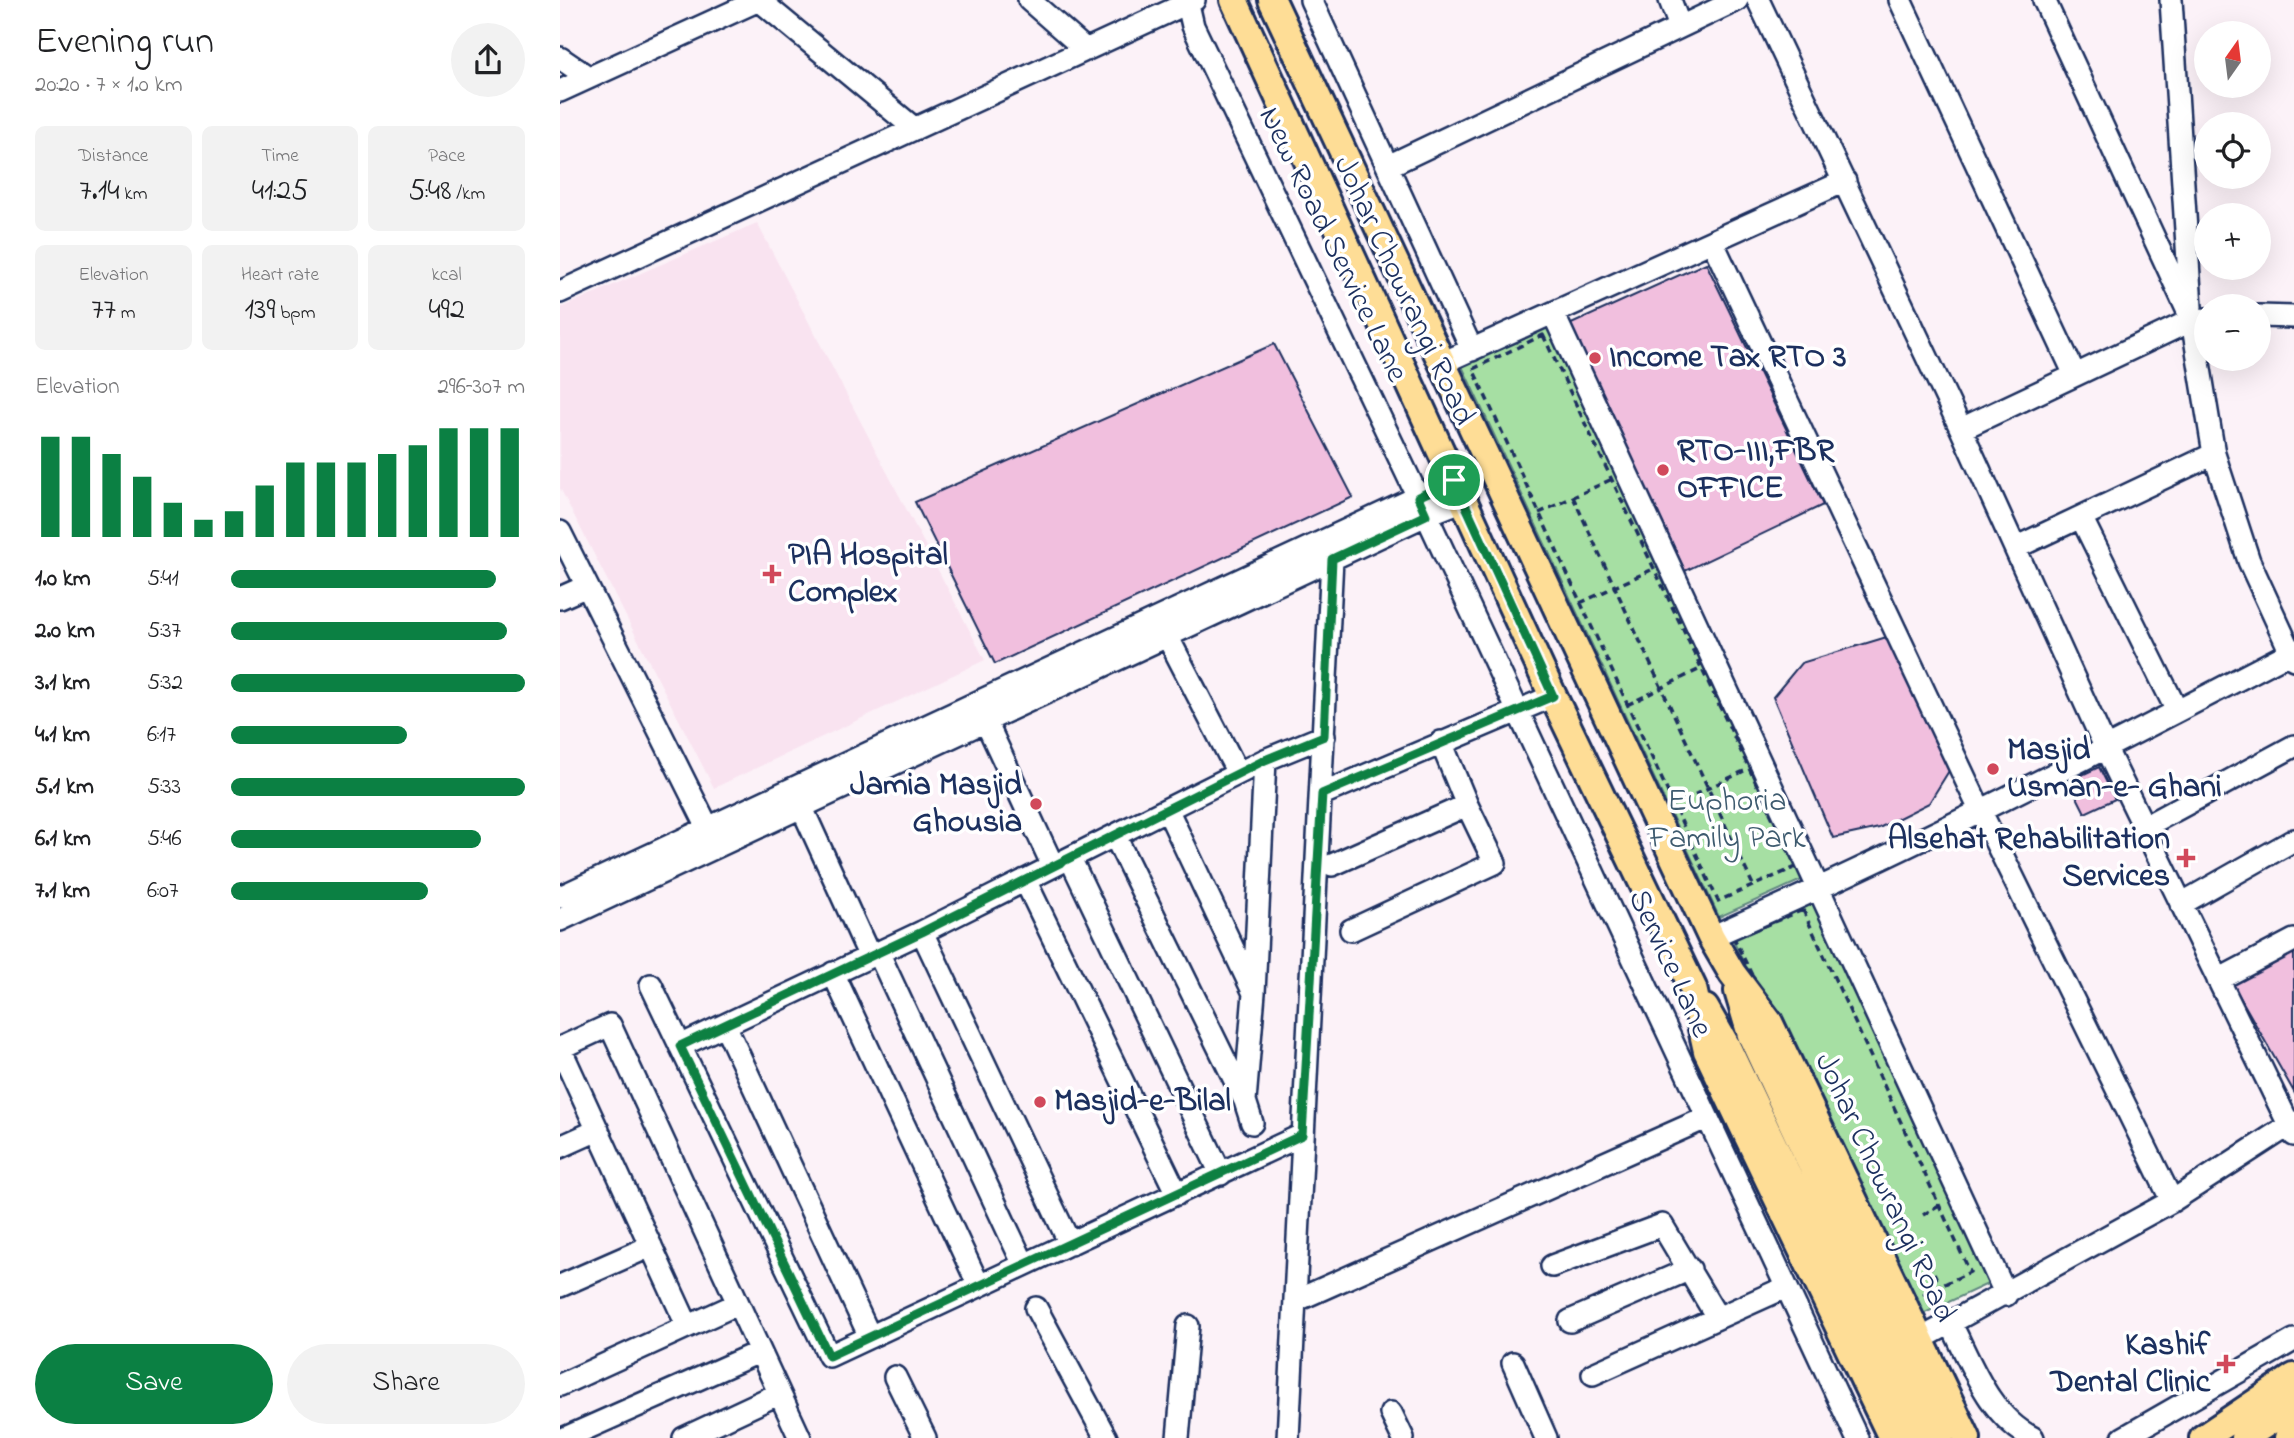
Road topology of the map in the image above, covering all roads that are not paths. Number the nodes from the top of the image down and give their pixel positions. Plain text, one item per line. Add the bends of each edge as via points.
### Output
1 (1029, 0) edge
2 (1234, 0) edge
3 (1272, 0) edge
4 (1311, 0) edge
5 (1670, 0) edge
6 (1737, 0) edge
7 (1758, 0) edge
8 (1900, 0) edge
9 (2045, 0) edge
10 (2171, 0) edge
11 (1190, 1) edge
12 (1680, 27) junction
13 (1086, 50) junction
14 (1295, 50) junction
15 (560, 58) edge
16 (1262, 64) junction
17 (588, 78) junction
18 (560, 91) edge
19 (1314, 91) junction
20 (1282, 108) junction
21 (915, 129) junction
22 (1388, 166) junction
23 (1845, 181) junction
24 (1712, 241) junction
25 (560, 292) edge
26 (2197, 294) edge
27 (2194, 309) edge
28 (1553, 313) junction
29 (2271, 316) edge
30 (2294, 317) edge
31 (2194, 321) edge
32 (1472, 350) junction
33 (1442, 363) junction
34 (2205, 371) edge
35 (2075, 375) junction
36 (1961, 429) junction
37 (2214, 454) junction
38 (1459, 490) junction
39 (1422, 506) junction
40 (2081, 517) junction
41 (561, 536) edge
42 (2015, 548) junction
43 (1332, 559) junction
44 (587, 586) junction
45 (560, 598) edge
46 (1163, 627) junction
47 (2292, 656) edge
48 (1553, 696) junction
49 (1516, 710) junction
50 (2177, 712) junction
51 (986, 722) junction
52 (1324, 736) junction
53 (1441, 742) junction
54 (2294, 746) edge
55 (2106, 749) junction
56 (1265, 760) junction
57 (1238, 773) junction
58 (1322, 794) junction
59 (1466, 805) junction
60 (802, 808) junction
61 (1980, 810) junction
62 (1168, 811) junction
63 (2144, 827) junction
64 (1115, 836) junction
65 (713, 838) junction
66 (2294, 840) edge
67 (1062, 862) junction
68 (1332, 865) dead end
69 (1025, 880) junction
70 (1818, 890) junction
71 (560, 897) edge
72 (2181, 904) junction
73 (560, 920) edge
74 (1351, 930) dead end
75 (922, 932) junction
76 (1711, 937) junction
77 (2294, 940) edge
78 (874, 954) junction
79 (1732, 973) junction
80 (833, 974) junction
81 (2218, 980) junction
82 (651, 985) dead end
83 (1693, 988) junction
84 (1254, 993) junction
85 (725, 1025) junction
86 (680, 1046) junction
87 (560, 1048) edge
88 (1245, 1101) junction
89 (1706, 1118) junction
90 (1252, 1123) dead end
91 (2292, 1127) edge
92 (598, 1130) junction
93 (1302, 1135) junction
94 (560, 1147) edge
95 (1221, 1174) junction
96 (1177, 1194) junction
97 (2172, 1201) junction
98 (1070, 1244) junction
99 (651, 1246) junction
100 (1024, 1265) junction
101 (1552, 1266) dead end
102 (1690, 1269) junction
103 (560, 1286) edge
104 (978, 1286) junction
105 (1784, 1288) junction
106 (2006, 1295) junction
107 (1295, 1301) junction
108 (737, 1304) junction
109 (1036, 1307) dead end
110 (1717, 1317) junction
111 (1570, 1321) dead end
112 (1951, 1324) junction
113 (687, 1325) junction
114 (1188, 1326) dead end
115 (870, 1337) junction
116 (1919, 1340) junction
117 (2294, 1340) edge
118 (759, 1352) junction
119 (1513, 1363) dead end
120 (1592, 1374) dead end
121 (895, 1377) dead end
122 (2294, 1377) edge
123 (560, 1385) edge
124 (778, 1394) junction
125 (2294, 1405) edge
126 (1391, 1413) dead end
127 (1961, 1426) edge
128 (2294, 1434) edge
129 (697, 1435) edge
130 (565, 1438) edge
131 (800, 1438) edge
132 (925, 1438) edge
133 (1106, 1438) edge
134 (1178, 1438) edge
135 (1288, 1438) edge
136 (1403, 1438) edge
137 (1546, 1438) edge
138 (1857, 1438) edge
139 (1892, 1438) edge
140 (1913, 1438) edge
141 (1940, 1438) edge
142 (1987, 1438) edge
143 (2033, 1438) edge
144 (2123, 1438) edge
145 (2203, 1438) edge
146 (2244, 1438) edge
147 (2288, 1438) edge

1 - 13 street
2 - 16 main road, Johar Chowrangi Road
3 - 14 main road, Johar Chowrangi Road
4 - 22 street
5 - 12 street
6 - 12 street
7 - 23 street
8 - 35 street
9 - 27 street
10 - 26 street
11 - 13 street
11 - 39 street, New Road Service Lane via 1193,26
12 - 22 street
13 - 21 street
14 - 16 main road
14 - 19 main road, Johar Chowrangi Road
15 - 17 street
16 - 20 main road, Johar Chowrangi Road
17 - 18 street
17 - 21 street via 759,0
19 - 20 main road
19 - 33 main road, Johar Chowrangi Road
20 - 38 main road, Johar Chowrangi Road
21 - 25 street
22 - 32 street
23 - 24 street
23 - 36 street
24 - 28 street
24 - 61 street
28 - 32 street
28 - 70 street
29 - 30 street
31 - 35 street
32 - 33 street
33 - 76 main road, Johar Chowrangi Road
34 - 37 street
35 - 36 street
36 - 42 street
37 - 40 street
37 - 47 street via 2249,561
38 - 39 street
38 - 48 main road, Johar Chowrangi Road
39 - 43 street
39 - 46 street
39 - 49 street, Service Lane
40 - 42 street
40 - 50 street
41 - 44 street
42 - 55 street
43 - 46 street
43 - 52 street
44 - 45 street
44 - 65 street
46 - 51 street
46 - 57 street
46 - 65 street
47 - 50 street
48 - 49 street
48 - 83 main road, Johar Chowrangi Road
49 - 53 street
49 - 89 street, Service Lane
50 - 55 street
51 - 60 street
51 - 67 street
52 - 56 street
52 - 58 street
53 - 58 street
53 - 59 street
54 - 63 street
55 - 61 street
55 - 63 street
56 - 57 street
56 - 84 street
57 - 62 street
58 - 93 street
59 - 68 street
59 - 74 street via 1495,863
60 - 65 street
60 - 78 street
61 - 70 street
61 - 97 street
62 - 64 street
62 - 84 street
63 - 72 street
64 - 67 street
64 - 88 street
65 - 71 street
65 - 73 street
66 - 72 street
67 - 69 street
67 - 95 street
69 - 75 street
69 - 96 street
70 - 76 street
70 - 106 street
72 - 81 street
75 - 78 street
75 - 98 street
76 - 79 main road, Johar Chowrangi Road
77 - 81 street
78 - 80 street
78 - 100 street
79 - 116 main road, Johar Chowrangi Road via 1769,1022
79 - 141 main road, Johar Chowrangi Road via 1751,1035
80 - 85 street
80 - 104 street
81 - 91 street
82 - 86 street
83 - 139 main road, Johar Chowrangi Road via 1707,1051
83 - 140 main road, Johar Chowrangi Road via 1726,1045
84 - 88 street
85 - 86 street
85 - 115 street
86 - 115 street via 829,1356
87 - 92 street
87 - 108 street via 610,1025
88 - 90 street
89 - 105 street, Service Lane
89 - 107 street
91 - 97 street
92 - 94 street
92 - 99 street
93 - 95 street
93 - 107 street
95 - 96 street
96 - 98 street
97 - 106 street
98 - 100 street
99 - 103 street
99 - 113 street
100 - 104 street
101 - 102 street via 1657,1225 1666,1227
102 - 110 street
102 - 111 street
104 - 115 street
105 - 110 street
105 - 138 street, Service Lane
106 - 112 street
107 - 135 street
108 - 113 street
108 - 118 street
109 - 133 street
110 - 120 street
112 - 116 street
112 - 143 street via 1989,1399 2004,1418
113 - 123 street
114 - 134 street
116 - 127 main road, Johar Chowrangi Road
117 - 144 street
118 - 124 street
118 - 130 street
119 - 137 street
121 - 132 street
122 - 145 main road
124 - 129 street
124 - 131 street
125 - 146 main road
126 - 136 street
127 - 142 main road
128 - 147 main road

